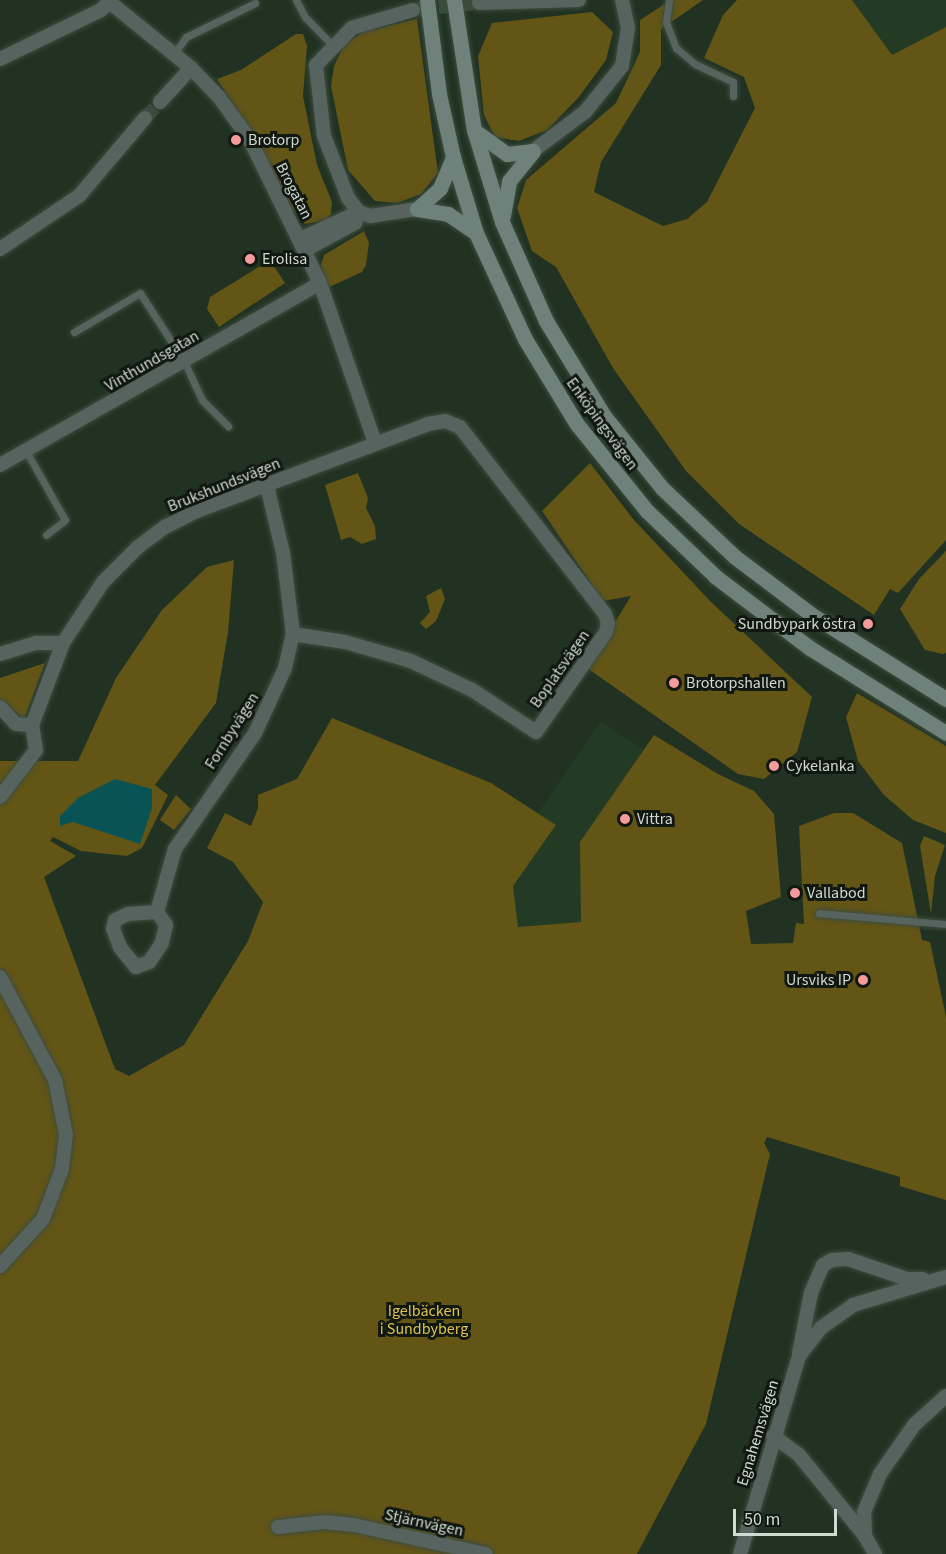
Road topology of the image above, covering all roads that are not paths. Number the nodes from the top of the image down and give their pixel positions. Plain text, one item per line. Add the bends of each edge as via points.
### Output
1 (296, 0) edge
2 (427, 0) edge
3 (454, 0) edge
4 (579, 0) edge
5 (622, 0) edge
6 (669, 0) edge
7 (109, 1) edge
8 (255, 3) dead end
9 (479, 3) dead end
10 (413, 10) tunnel mouth
11 (332, 45) junction
12 (174, 54) junction
13 (0, 59) edge
14 (190, 68) junction
15 (733, 96) dead end
16 (160, 102) tunnel mouth
17 (146, 118) tunnel mouth
18 (474, 130) junction
19 (533, 151) junction
20 (453, 157) junction
21 (417, 209) junction
22 (359, 212) junction
23 (502, 222) junction
24 (476, 233) junction
25 (303, 244) junction
26 (0, 249) edge
27 (320, 283) junction
28 (74, 332) dead end
29 (184, 361) junction
30 (228, 426) dead end
31 (375, 443) junction
32 (26, 451) junction
33 (0, 465) edge
34 (267, 486) junction
35 (46, 536) dead end
36 (293, 634) junction
37 (63, 643) junction
38 (0, 654) edge
39 (946, 699) edge
40 (0, 707) edge
41 (32, 725) junction
42 (946, 733) edge
43 (0, 797) edge
44 (157, 912) junction
45 (819, 913) dead end
46 (946, 924) edge
47 (0, 977) edge
48 (0, 1266) edge
49 (943, 1278) edge
50 (799, 1356) junction
51 (946, 1396) edge
52 (773, 1436) junction
53 (278, 1527) dead end
54 (865, 1536) junction
55 (486, 1554) edge
56 (740, 1554) edge
57 (874, 1554) edge

1 - 11 lane via 305,17
2 - 20 main road, Enköpingsvägen via 439,94
3 - 18 main road, Enköpingsvägen
4 - 9 street
5 - 19 street via 628,28 622,66 585,112
6 - 15 lane via 666,22 676,48 695,64 733,82
7 - 12 street, Brogatan
7 - 13 street via 101,10
8 - 12 lane via 186,37
10 - 11 street via 352,28
11 - 22 street via 316,64 324,136 334,169
12 - 14 street, Brogatan
14 - 16 street
14 - 25 street, Brogatan via 219,97 250,140
17 - 26 street via 79,196
18 - 19 main road via 507,154
18 - 23 main road, Enköpingsvägen
19 - 23 main road via 509,181
20 - 21 main road via 440,188
20 - 24 main road, Enköpingsvägen
21 - 22 street via 380,217
21 - 24 main road via 448,214
22 - 25 street via 355,223
23 - 39 main road, Enköpingsvägen via 528,284 567,359 604,416 662,488 697,524 777,590
24 - 42 main road, Enköpingsvägen via 525,339 553,387 647,511 758,611
25 - 27 street, Brogatan
27 - 29 street, Vinthundsgatan
27 - 31 street, Brogatan
28 - 29 lane via 140,293
29 - 30 lane via 202,400
29 - 32 street, Vinthundsgatan
31 - 34 street, Brukshundsvägen
31 - 36 street, Boplatsvägen via 429,424 445,421 460,427 605,614 606,632 536,732 472,690 411,661 345,642
32 - 33 street, Vinthundsgatan
32 - 35 lane via 65,520
34 - 36 street, Fornbyvägen via 283,553
34 - 37 street, Brukshundsvägen via 165,527 103,582
36 - 44 street, Fornbyvägen via 285,668 267,711 175,849
37 - 38 street via 36,643
37 - 41 street, Brukshundsvägen
40 - 41 street via 16,724
41 - 43 street via 36,750
44 - 44 street, Fornbyvägen via 128,914 115,920 113,929 120,947 136,967 154,957 162,943 166,925
45 - 46 lane
47 - 48 street via 55,1080 66,1135 62,1169 43,1219
49 - 50 street, Egnahemsvägen via 853,1305 822,1327
49 - 50 street, Egnahemsvägen via 907,1279 848,1259 832,1260 824,1265 811,1293
50 - 52 street, Egnahemsvägen
51 - 54 street via 914,1425 880,1473 864,1512
52 - 54 street via 799,1455
52 - 56 street, Egnahemsvägen
53 - 55 street, Stjärnvägen via 325,1522 354,1525
54 - 57 street

